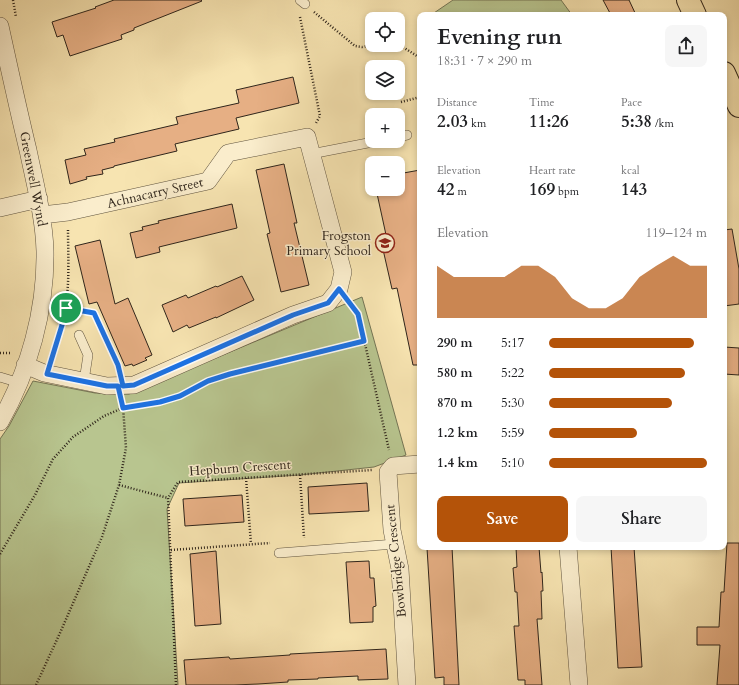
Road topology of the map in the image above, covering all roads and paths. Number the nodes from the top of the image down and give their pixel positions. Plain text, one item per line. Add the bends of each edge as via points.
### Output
1 (688, 0) edge
2 (302, 2) edge
3 (694, 12) edge
4 (299, 16) dead end
5 (1, 35) edge
6 (365, 46) edge
7 (405, 48) edge
8 (417, 56) edge
9 (727, 80) edge
10 (417, 98) edge
11 (401, 102) dead end
12 (739, 106) edge
13 (307, 137) junction
14 (365, 144) edge
15 (311, 154) junction
16 (40, 207) junction
17 (0, 208) edge
18 (68, 212) junction
19 (339, 289) junction
20 (66, 308) junction
21 (79, 335) dead end
22 (364, 341) junction
23 (25, 365) junction
24 (47, 374) junction
25 (0, 377) edge
26 (84, 381) junction
27 (20, 382) junction
28 (120, 386) junction
29 (123, 408) junction
30 (0, 422) edge
31 (417, 465) edge
32 (391, 469) junction
33 (300, 475) junction
34 (246, 478) junction
35 (119, 485) junction
36 (168, 498) junction
37 (272, 542) dead end
38 (251, 544) junction
39 (394, 544) junction
40 (171, 550) junction
41 (568, 550) edge
42 (305, 551) junction
43 (279, 553) dead end
44 (0, 554) edge
45 (36, 685) edge
46 (176, 685) edge
47 (407, 685) edge
48 (579, 685) edge

1 - 3 main road
2 - 6 path via 355,46
4 - 13 path via 320,116
5 - 16 street, Greenwell Wynd
7 - 8 path
9 - 12 main road
10 - 11 path
13 - 15 street
13 - 18 street, Achnacarry Street via 228,153 208,181
14 - 15 lane
15 - 19 street via 343,272
16 - 17 street, Achnacarry Street
16 - 18 street, Achnacarry Street
16 - 23 street, Greenwell Wynd via 45,252 43,289 39,319
18 - 20 path via 69,273
19 - 22 path via 358,314
19 - 28 street via 328,303 286,318 134,385
20 - 24 path
20 - 28 path via 94,313 118,365
21 - 26 lane via 88,356
22 - 29 path via 230,374 160,402
22 - 32 path
23 - 24 street
23 - 27 street, Greenwell Wynd
24 - 26 street
25 - 27 lane
26 - 28 street
27 - 30 street, Greenwell Wynd
28 - 29 path
29 - 35 path via 126,448
29 - 44 path via 104,416 73,437 53,459
31 - 32 street
32 - 33 path, Hepburn Crescent
32 - 39 street, Bowbridge Crescent
33 - 34 path, Hepburn Crescent
33 - 42 path
34 - 36 path, Hepburn Crescent via 178,482
34 - 38 path
35 - 36 path
35 - 45 path via 102,537
36 - 40 path
37 - 38 path
38 - 40 path
39 - 42 lane
39 - 47 street, Bowbridge Crescent via 400,569
40 - 46 path
41 - 48 street
42 - 43 lane

